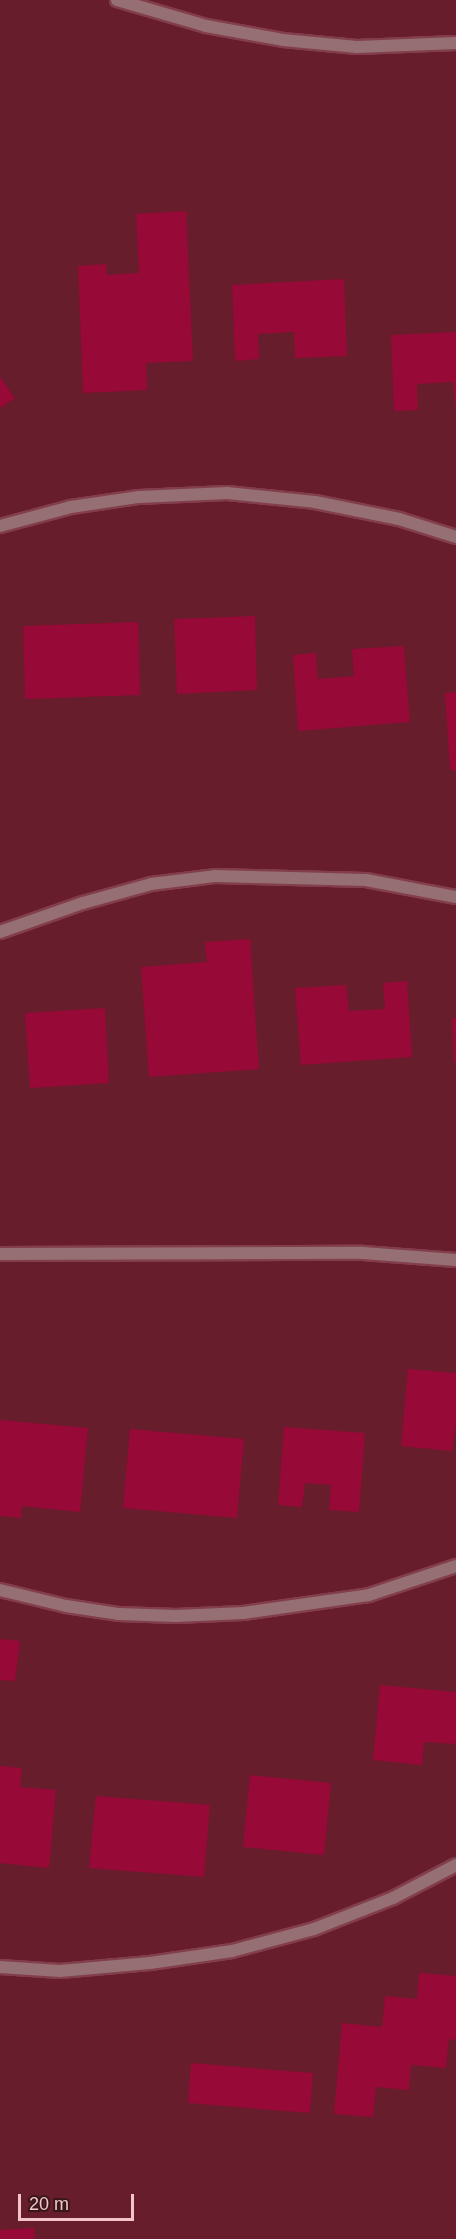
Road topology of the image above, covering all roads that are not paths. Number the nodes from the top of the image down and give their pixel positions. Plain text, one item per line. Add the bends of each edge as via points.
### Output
1 (117, 0) edge
2 (456, 44) edge
3 (0, 526) edge
4 (456, 537) edge
5 (456, 897) edge
6 (0, 932) edge
7 (0, 1254) edge
8 (456, 1260) edge
9 (456, 1566) edge
10 (0, 1590) edge
11 (456, 1865) edge
12 (0, 1967) edge

1 - 2 street via 206,26 283,40 357,47
3 - 4 street via 71,507 138,497 227,493 315,502 399,519
5 - 6 street via 366,880 215,876 151,884
7 - 8 street via 363,1252
9 - 10 street via 369,1595 232,1614 119,1614
11 - 12 street via 393,1898 314,1929 232,1951 60,1971

